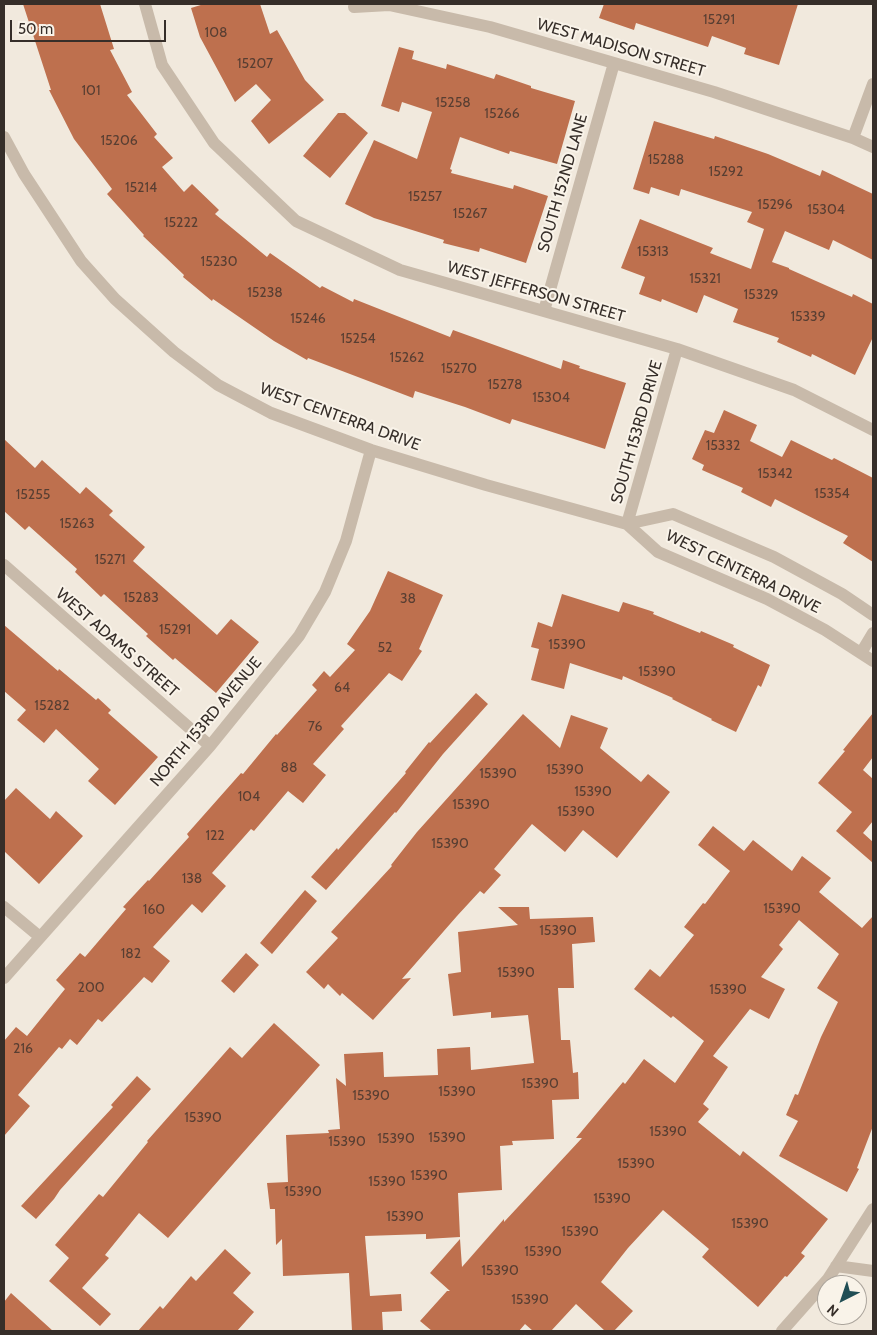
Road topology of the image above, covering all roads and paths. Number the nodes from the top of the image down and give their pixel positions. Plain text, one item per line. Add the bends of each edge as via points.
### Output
1 (145, 4) edge
2 (354, 7) dead end
3 (614, 63) junction
4 (873, 84) edge
5 (4, 137) edge
6 (853, 138) junction
7 (873, 147) edge
8 (544, 311) junction
9 (677, 349) junction
10 (873, 430) edge
11 (371, 450) junction
12 (627, 524) junction
13 (4, 565) edge
14 (873, 615) edge
15 (873, 634) edge
16 (861, 653) junction
17 (873, 661) edge
18 (210, 746) junction
19 (4, 907) edge
20 (40, 937) junction
21 (4, 978) edge
22 (873, 1209) edge
23 (836, 1266) junction
24 (873, 1271) edge
25 (782, 1331) edge

1 - 8 street, WEST JEFFERSON STREET via 162,65 214,143 296,221 400,270
2 - 3 street, WEST MADISON STREET via 389,5 490,27
3 - 6 street, WEST MADISON STREET
3 - 8 street, SOUTH 152ND LANE
4 - 6 street
5 - 11 street, WEST CENTERRA DRIVE via 24,174 81,261 115,298 174,352 218,385 271,413
6 - 7 street, WEST MADISON STREET
8 - 9 street, WEST JEFFERSON STREET
9 - 10 street, WEST JEFFERSON STREET via 794,390
9 - 12 street, SOUTH 153RD DRIVE
11 - 12 street, WEST CENTERRA DRIVE
11 - 18 street, NORTH 153RD AVENUE via 346,541 325,592 299,636
12 - 14 street, WEST CENTERRA DRIVE via 673,514 774,557
12 - 16 street, WEST CENTERRA DRIVE via 658,552 767,599
13 - 18 street, WEST ADAMS STREET
15 - 16 street
16 - 17 street, WEST CENTERRA DRIVE
18 - 20 street, NORTH 153RD AVENUE
19 - 20 street
20 - 21 street, NORTH 153RD AVENUE
22 - 23 street
23 - 24 street
23 - 25 street

